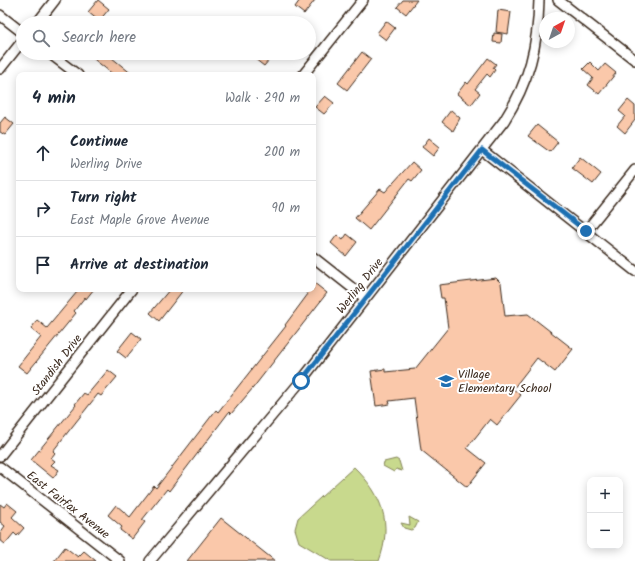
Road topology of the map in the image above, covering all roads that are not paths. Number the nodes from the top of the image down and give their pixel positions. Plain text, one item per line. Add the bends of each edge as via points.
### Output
1 (55, 0) edge
2 (363, 0) edge
3 (539, 0) edge
4 (558, 0) edge
5 (0, 14) edge
6 (42, 16) edge
7 (16, 27) edge
8 (16, 49) edge
9 (316, 59) edge
10 (58, 60) edge
11 (315, 60) edge
12 (635, 60) edge
13 (0, 69) edge
14 (74, 72) edge
15 (305, 72) edge
16 (482, 150) junction
17 (635, 170) edge
18 (586, 231) junction
19 (316, 259) edge
20 (635, 271) edge
21 (130, 292) edge
22 (365, 298) junction
23 (0, 456) edge
24 (0, 467) edge
25 (120, 561) edge
26 (150, 561) edge

1 - 6 street
2 - 9 street
3 - 16 street, Werling Drive via 535,44 527,78 514,105
4 - 12 street
5 - 7 street
8 - 13 street
10 - 14 street
11 - 15 street
16 - 18 street
16 - 22 street, Werling Drive
17 - 18 street
18 - 20 street
19 - 22 street
21 - 23 street, Standish Drive
22 - 26 street, Werling Drive via 301,381
24 - 25 street, East Fairfax Avenue

